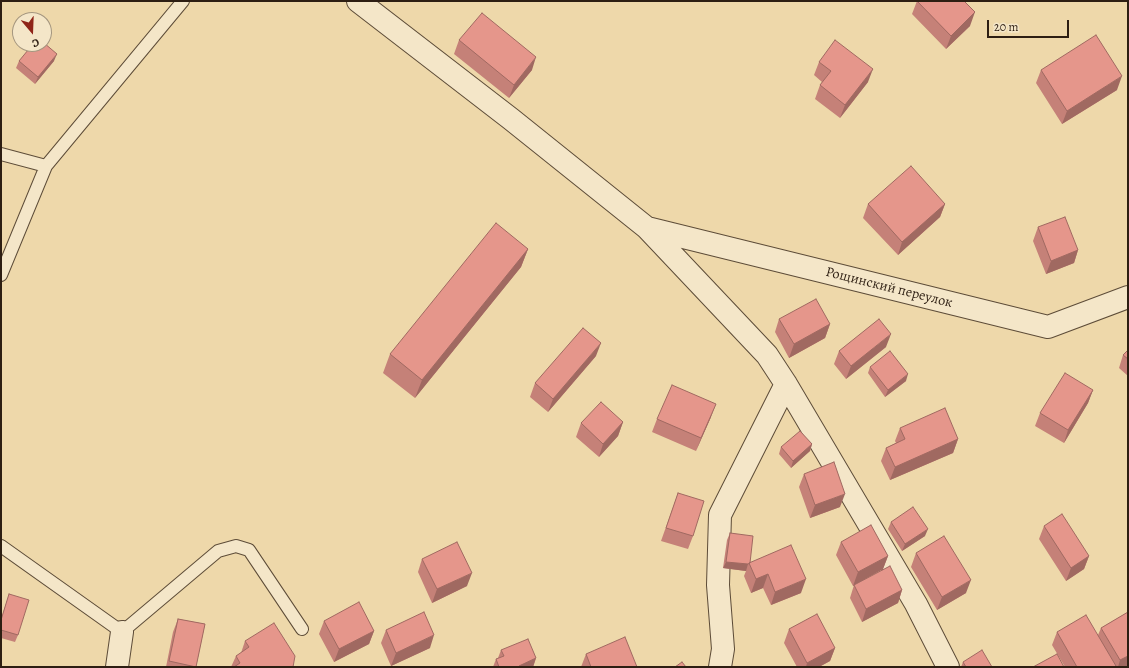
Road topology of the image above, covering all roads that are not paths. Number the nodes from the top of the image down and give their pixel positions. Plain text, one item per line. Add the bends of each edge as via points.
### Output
1 (183, 1) edge
2 (358, 1) edge
3 (1, 154) edge
4 (46, 166) junction
5 (647, 228) junction
6 (1, 274) edge
7 (1128, 297) edge
8 (786, 384) junction
9 (1, 546) edge
10 (302, 629) dead end
11 (122, 632) junction
12 (117, 667) edge
13 (720, 667) edge
14 (948, 667) edge

1 - 4 lane
2 - 5 street via 511,118
3 - 4 lane
4 - 6 lane
5 - 7 street, Рощинский переулок via 1048,327
5 - 8 street via 767,355
8 - 13 street via 720,515 718,585 723,649
8 - 14 street via 916,604
9 - 11 lane
10 - 11 lane via 249,550 236,546 218,551
11 - 12 street

